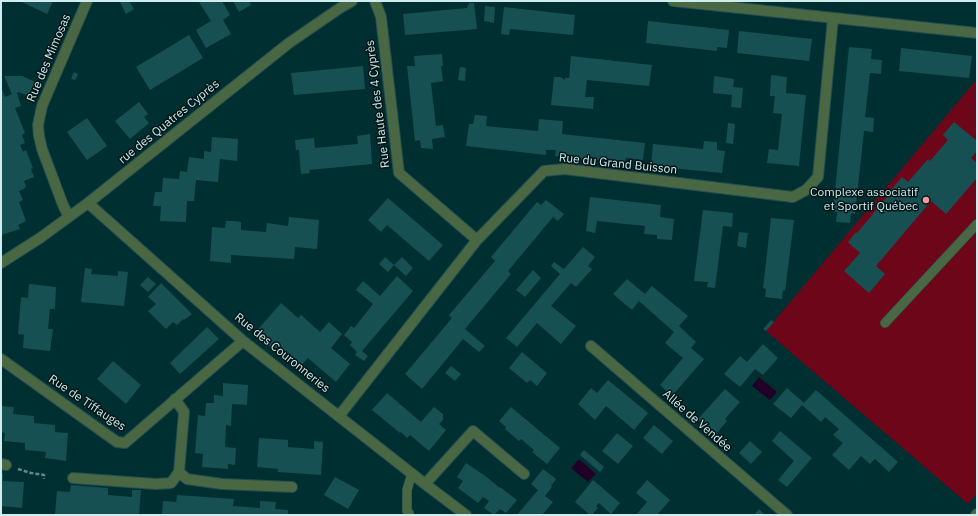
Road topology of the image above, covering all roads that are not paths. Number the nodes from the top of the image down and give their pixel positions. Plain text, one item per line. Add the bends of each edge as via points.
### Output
1 (87, 1) edge
2 (352, 1) edge
3 (375, 1) edge
4 (673, 1) edge
5 (833, 18) junction
6 (977, 33) edge
7 (88, 203) junction
8 (70, 216) junction
9 (977, 224) edge
10 (477, 240) junction
11 (1, 262) edge
12 (885, 323) dead end
13 (244, 341) junction
14 (591, 346) dead end
15 (1, 359) edge
16 (175, 399) junction
17 (340, 416) junction
18 (179, 472) junction
19 (412, 473) junction
20 (524, 474) dead end
21 (73, 478) dead end
22 (425, 484) junction
23 (292, 487) dead end
24 (409, 513) dead end
25 (466, 515) edge
26 (787, 515) edge

1 - 8 street, Rue des Mimosas via 42,106 38,125 42,149
2 - 7 street, rue des Quatres Cyprès via 289,44
3 - 10 street, Rue Haute des 4 Cyprès via 381,17 399,173
4 - 5 street
5 - 6 street
5 - 10 street, Rue du Grand Buisson via 818,177 806,190 793,197 565,169 544,171
7 - 8 street, rue des Quatres Cyprès
7 - 13 street, Rue des Couronneries
8 - 11 street, rue des Quatres Cyprès
9 - 12 lane
10 - 17 street, Rue du Grand Buisson
13 - 16 street, Rue de Tiffauges
13 - 17 street, Rue des Couronneries
14 - 26 street, Allée de Vendée
15 - 16 street, Rue de Tiffauges via 116,442 125,443
16 - 18 street via 184,412
17 - 19 street, Rue des Couronneries
18 - 21 street via 171,483 156,484
18 - 23 street via 187,479 222,484
19 - 22 street, Rue des Couronneries
19 - 24 lane via 407,490
20 - 22 street via 473,431
22 - 25 street, Rue des Couronneries

